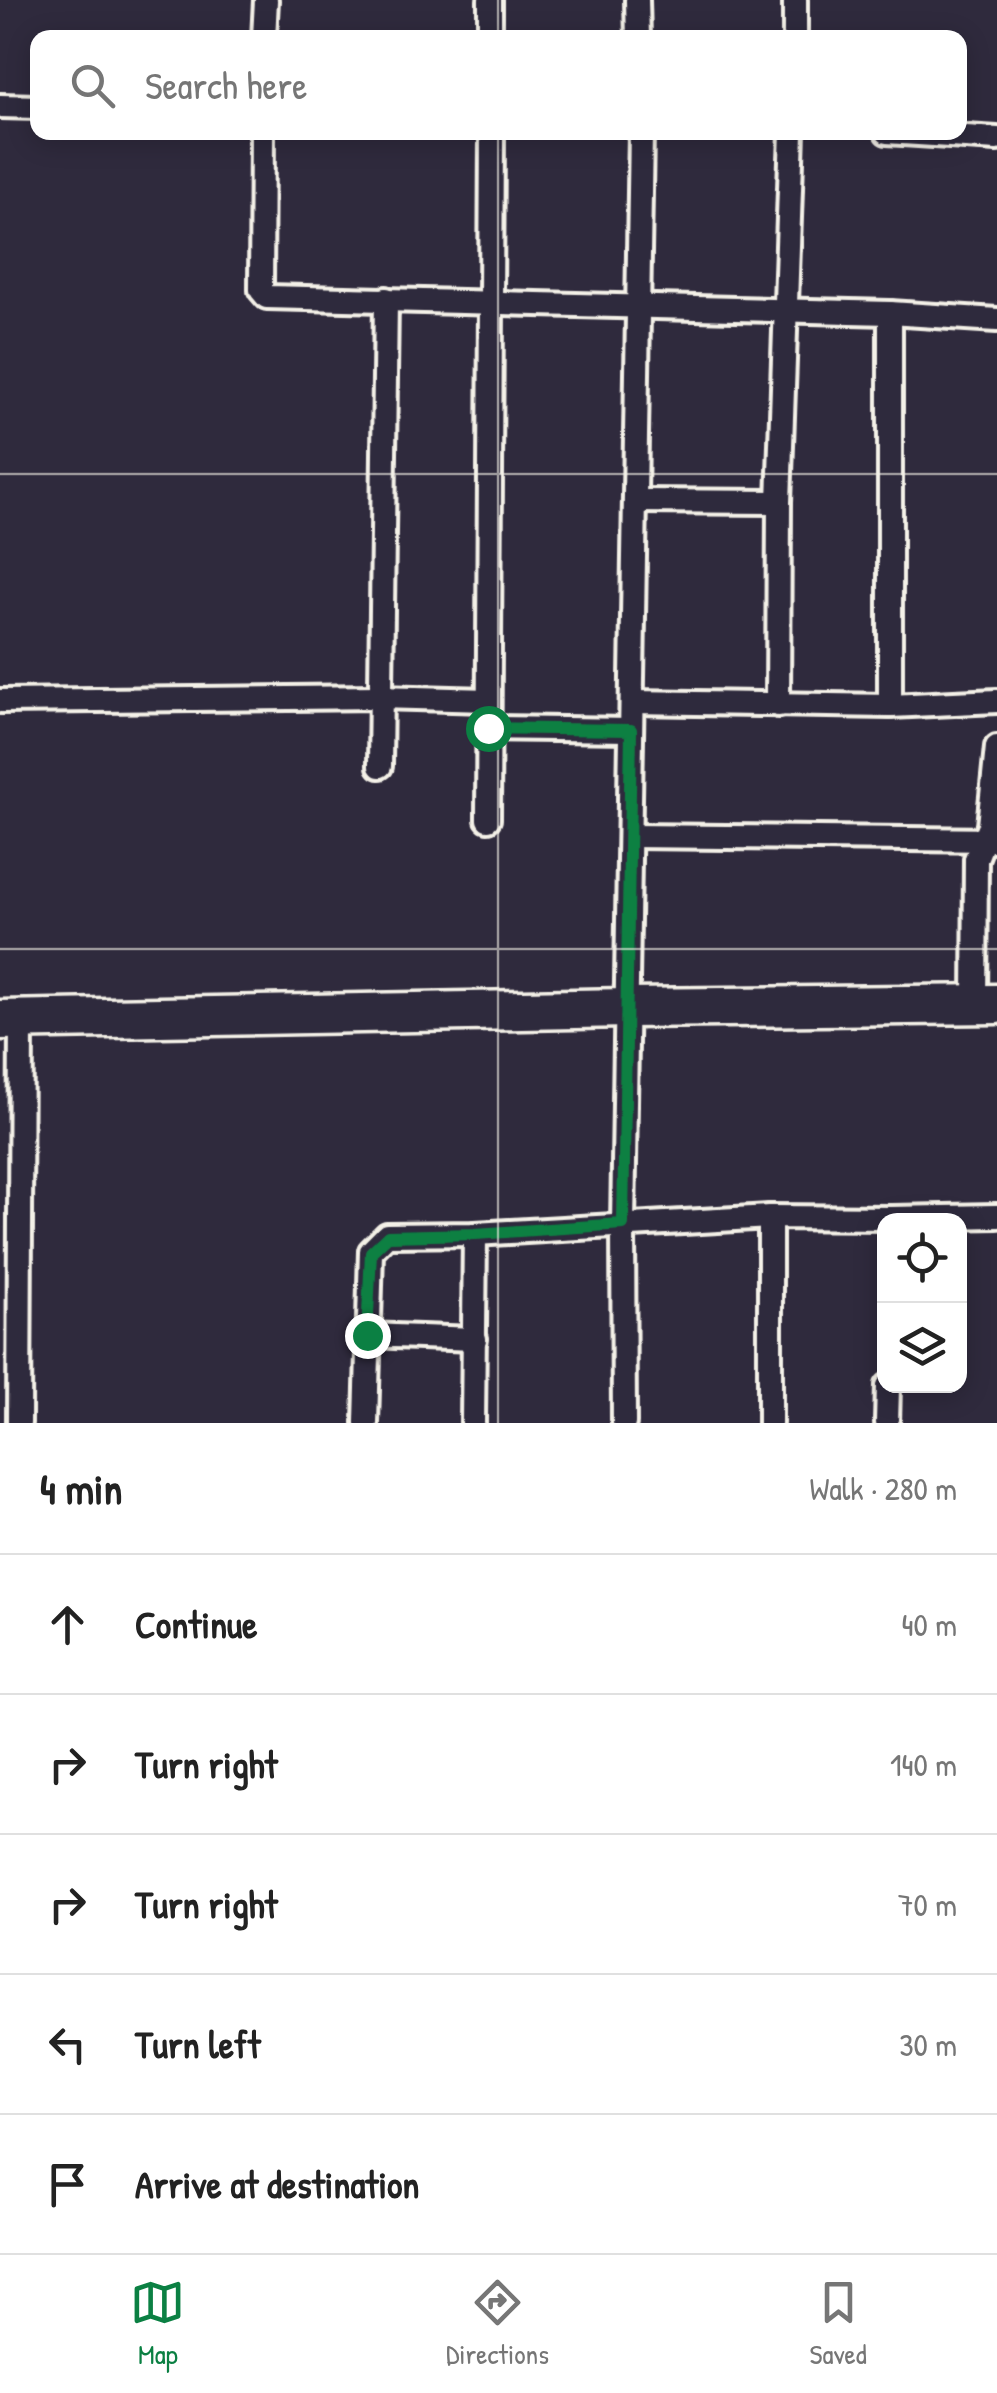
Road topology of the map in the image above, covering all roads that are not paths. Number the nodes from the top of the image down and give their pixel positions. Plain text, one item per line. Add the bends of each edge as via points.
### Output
1 (266, 0) edge
2 (490, 0) edge
3 (637, 0) edge
4 (795, 0) edge
5 (264, 30) edge
6 (490, 30) edge
7 (638, 30) edge
8 (795, 30) edge
9 (0, 106) edge
10 (30, 107) edge
11 (967, 138) edge
12 (262, 140) edge
13 (492, 140) edge
14 (641, 140) edge
15 (792, 140) edge
16 (997, 140) edge
17 (386, 299) junction
18 (490, 302) junction
19 (638, 308) junction
20 (788, 312) junction
21 (890, 313) junction
22 (997, 320) edge
23 (636, 501) junction
24 (779, 502) junction
25 (379, 697) junction
26 (488, 700) junction
27 (997, 701) edge
28 (0, 702) edge
29 (632, 702) junction
30 (778, 706) junction
31 (890, 706) junction
32 (488, 728) junction
33 (631, 730) junction
34 (997, 747) edge
35 (380, 766) dead end
36 (488, 819) dead end
37 (630, 836) junction
38 (990, 841) edge
39 (986, 1004) edge
40 (627, 1008) junction
41 (11, 1020) edge
42 (770, 1216) junction
43 (997, 1216) edge
44 (967, 1217) edge
45 (877, 1219) edge
46 (623, 1224) junction
47 (475, 1234) junction
48 (367, 1335) junction
49 (475, 1339) junction
50 (888, 1393) edge
51 (19, 1423) edge
52 (366, 1423) edge
53 (473, 1423) edge
54 (624, 1423) edge
55 (770, 1423) edge
56 (887, 1423) edge

1 - 5 street
2 - 6 street
3 - 7 street
4 - 8 street
9 - 10 street
11 - 16 street
12 - 17 street via 262,292
13 - 18 street
14 - 19 street
15 - 20 street
17 - 18 street
17 - 25 street
18 - 19 street
18 - 26 street
19 - 20 street
19 - 23 street
20 - 21 street
20 - 24 street
21 - 22 street
21 - 31 street
23 - 24 street
23 - 29 street
24 - 30 street
25 - 26 street
25 - 28 street
25 - 35 street
26 - 32 street
27 - 31 street
29 - 30 street
29 - 33 street
30 - 31 street
32 - 33 street
32 - 36 street
33 - 37 street
34 - 38 street
37 - 38 street
37 - 40 street
38 - 39 street via 976,859
39 - 40 main road
40 - 41 main road
40 - 46 street
41 - 51 street
42 - 45 street
42 - 46 street
42 - 55 street
43 - 44 street
46 - 47 street
46 - 54 street
47 - 48 street via 388,1236 376,1243
47 - 49 street
48 - 49 street
48 - 52 street
49 - 53 street
50 - 56 street

